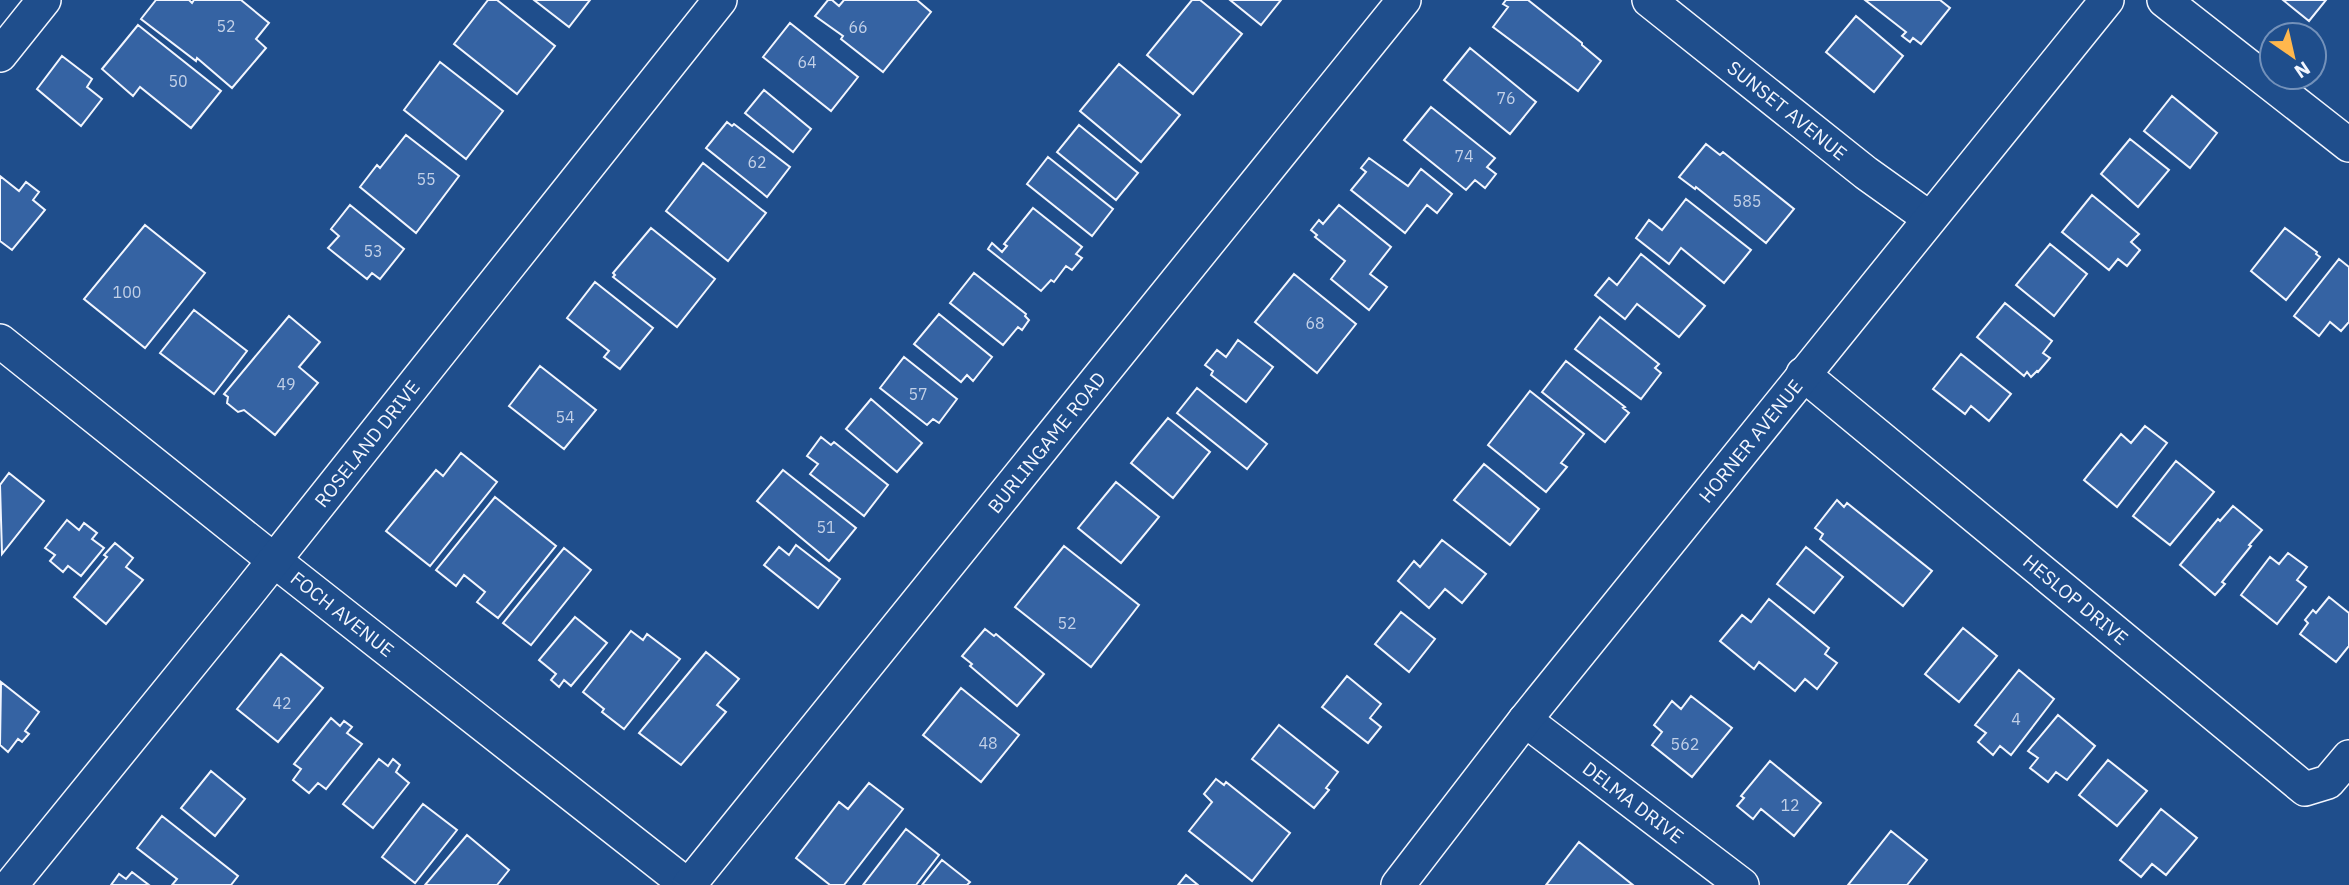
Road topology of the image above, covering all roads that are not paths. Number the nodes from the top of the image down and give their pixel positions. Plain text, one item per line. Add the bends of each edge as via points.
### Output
1 (44, 0) edge
2 (720, 0) edge
3 (1404, 0) edge
4 (1648, 0) edge
5 (2107, 0) edge
6 (2164, 0) edge
7 (0, 55) edge
8 (2349, 145) edge
9 (1929, 218) junction
10 (0, 341) edge
11 (1803, 374) junction
12 (275, 561) junction
13 (1525, 720) junction
14 (2349, 757) edge
15 (11, 885) edge
16 (688, 885) edge
17 (1398, 885) edge
18 (1742, 885) edge

1 - 7 street
2 - 12 street, ROSELAND DRIVE
3 - 16 street, BURLINGAME ROAD
4 - 9 street, SUNSET AVENUE
5 - 9 street, HORNER AVENUE
6 - 8 street
9 - 11 street, HORNER AVENUE
10 - 12 street, FOCH AVENUE
11 - 13 street, HORNER AVENUE
11 - 14 street, HESLOP DRIVE via 2305,789 2328,782
12 - 15 street, ROSELAND DRIVE
12 - 16 street, FOCH AVENUE
13 - 17 street, HORNER AVENUE
13 - 18 street, DELMA DRIVE

